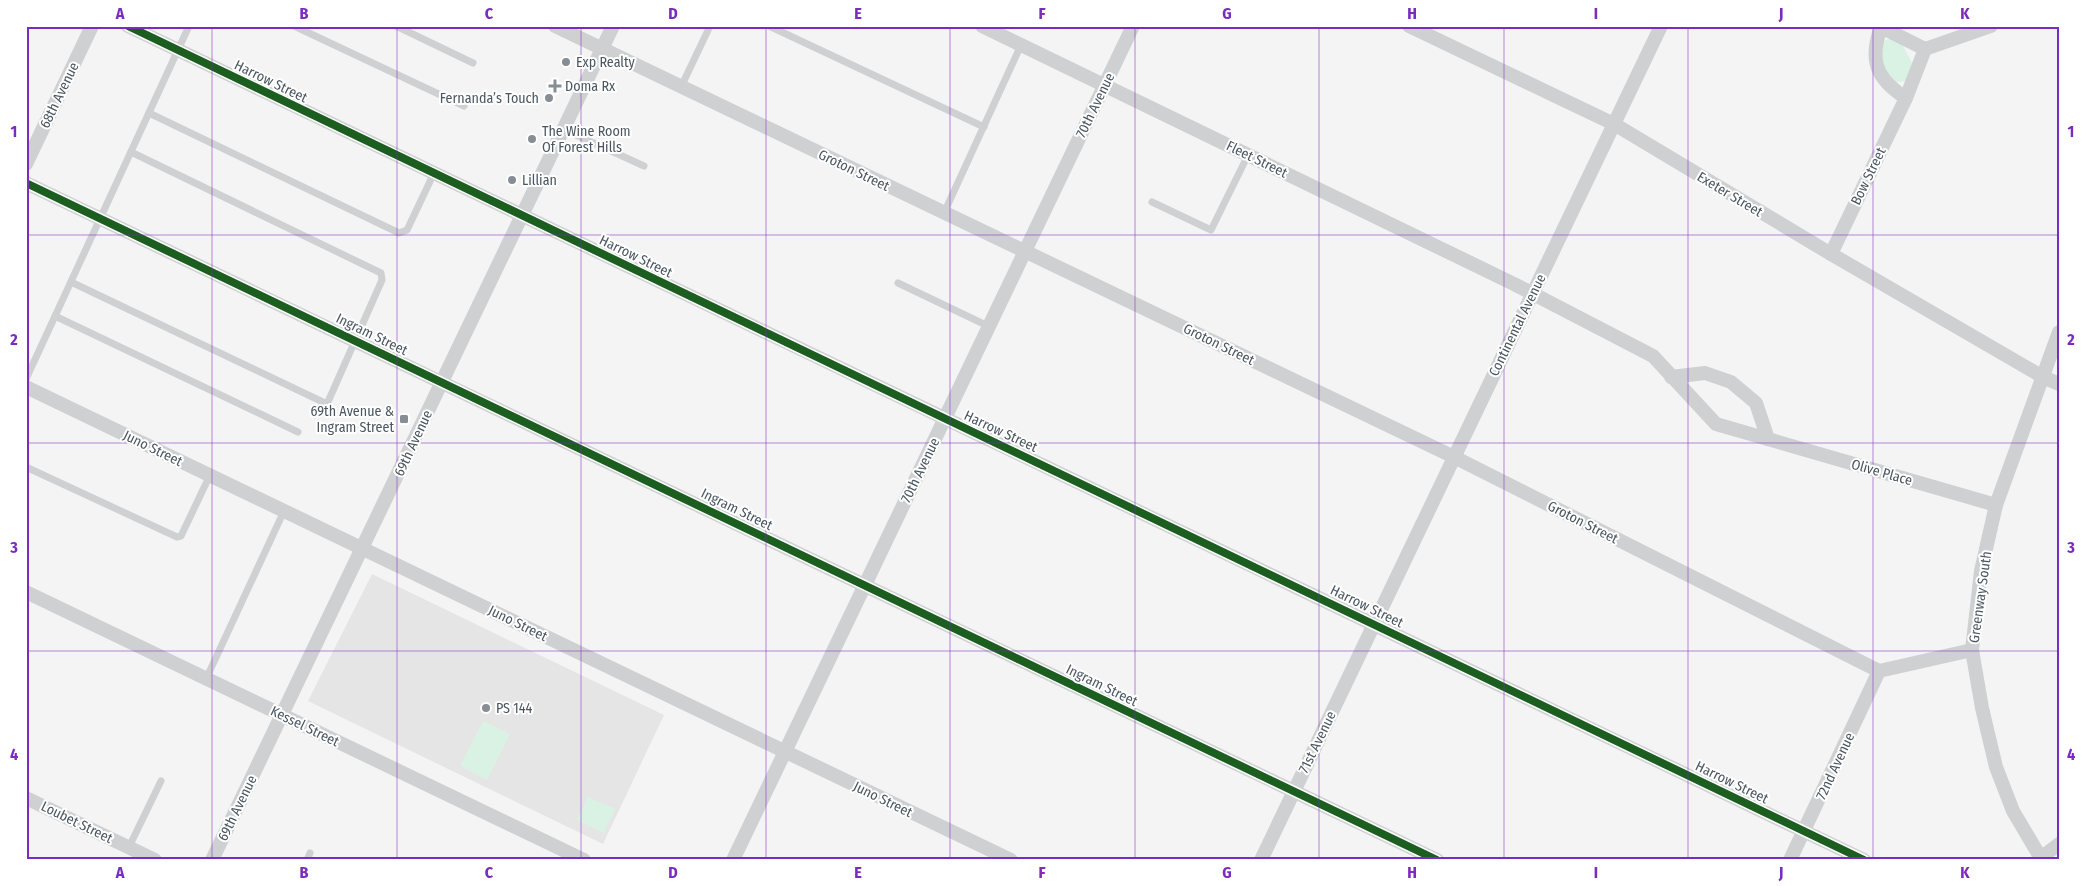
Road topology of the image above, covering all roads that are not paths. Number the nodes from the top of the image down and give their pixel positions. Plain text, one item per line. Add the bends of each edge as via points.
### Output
1 (92, 26) edge
2 (128, 26) edge
3 (189, 26) edge
4 (294, 26) edge
5 (396, 26) edge
6 (555, 26) edge
7 (613, 26) edge
8 (710, 26) edge
9 (769, 26) edge
10 (982, 26) edge
11 (1133, 26) edge
12 (1410, 26) edge
13 (1661, 26) edge
14 (1991, 26) edge
15 (1880, 27) edge
16 (1022, 45) junction
17 (602, 49) junction
18 (1926, 49) junction
19 (178, 50) junction
20 (474, 63) dead end
21 (1104, 85) junction
22 (682, 87) junction
23 (1906, 98) junction
24 (464, 106) dead end
25 (149, 113) junction
26 (1614, 124) junction
27 (984, 127) junction
28 (564, 129) junction
29 (131, 152) junction
30 (1248, 154) junction
31 (26, 164) edge
32 (644, 166) dead end
33 (434, 173) junction
34 (26, 183) edge
35 (1152, 202) dead end
36 (944, 213) junction
37 (522, 215) junction
38 (100, 218) junction
39 (1024, 251) junction
40 (1830, 254) junction
41 (71, 282) junction
42 (898, 283) dead end
43 (1532, 293) junction
44 (56, 316) junction
45 (988, 326) junction
46 (2059, 332) edge
47 (355, 340) junction
48 (1671, 377) junction
49 (2044, 377) junction
50 (26, 380) edge
51 (442, 382) junction
52 (2059, 384) edge
53 (26, 387) edge
54 (944, 418) junction
55 (298, 432) dead end
56 (1768, 438) junction
57 (1454, 457) junction
58 (26, 467) edge
59 (210, 475) junction
60 (1996, 505) junction
61 (284, 511) junction
62 (363, 549) junction
63 (864, 584) junction
64 (26, 592) edge
65 (1374, 624) junction
66 (1972, 650) junction
67 (1879, 671) junction
68 (206, 679) junction
69 (282, 714) junction
70 (785, 752) junction
71 (161, 780) dead end
72 (1294, 791) junction
73 (26, 798) edge
74 (1805, 831) junction
75 (2059, 844) edge
76 (129, 847) junction
77 (2040, 859) edge
78 (155, 860) edge
79 (212, 860) edge
80 (584, 860) edge
81 (733, 860) edge
82 (1010, 860) edge
83 (1261, 860) edge
84 (1436, 860) edge
85 (1790, 860) edge
86 (1864, 860) edge

1 - 31 street, 68th Avenue
2 - 19 street, Harrow Street
3 - 19 lane
4 - 24 lane
5 - 20 lane
6 - 17 street, Groton Street
7 - 17 street, 69th Avenue
8 - 22 lane
9 - 27 lane
10 - 16 street, Fleet Street
11 - 21 street, 70th Avenue
12 - 26 street, Exeter Street
13 - 26 street, Continental Avenue
14 - 18 street
15 - 18 street
15 - 23 street via 1875,44 1879,71 1891,89
16 - 21 street, Fleet Street
16 - 27 lane
17 - 22 street, Groton Street
17 - 28 street, 69th Avenue
18 - 23 street, Bow Street
19 - 25 lane
19 - 33 street, Harrow Street
21 - 30 street, Fleet Street
21 - 39 street, 70th Avenue
22 - 36 street, Groton Street
23 - 40 street, Bow Street
25 - 29 lane
25 - 33 lane via 399,233 407,230
26 - 40 street, Exeter Street
26 - 43 street, Continental Avenue
27 - 36 lane
28 - 32 lane
28 - 37 street, 69th Avenue
29 - 38 lane
29 - 47 lane via 381,273 382,280
30 - 35 lane via 1211,230
30 - 43 street, Fleet Street
33 - 37 street, Harrow Street
34 - 38 street, Ingram Street
36 - 39 street, Groton Street
37 - 51 street, 69th Avenue
37 - 54 street, Harrow Street
38 - 41 lane
38 - 47 street, Ingram Street
39 - 45 street, 70th Avenue
39 - 57 street, Groton Street
40 - 49 street, Exeter Street
41 - 44 lane
41 - 47 lane via 327,404
42 - 45 lane
43 - 48 street, Olive Place via 1653,356
43 - 57 street, Continental Avenue
44 - 50 lane
44 - 55 lane
45 - 54 street, 70th Avenue
46 - 49 street, Greenway South
47 - 51 street, Ingram Street
48 - 56 street, Olive Place via 1716,424
48 - 56 street via 1705,372 1731,382 1756,403
49 - 52 street, Exeter Street
49 - 60 street, Greenway South
51 - 62 street, 69th Avenue
51 - 63 street, Ingram Street
53 - 59 street, Juno Street
54 - 63 street, 70th Avenue
54 - 65 street, Harrow Street
56 - 60 street, Olive Place
57 - 65 street, Continental Avenue
57 - 67 street, Groton Street
58 - 59 lane via 177,537 181,536
59 - 61 street, Juno Street
60 - 66 street, Greenway South via 1981,571
61 - 62 street, Juno Street
61 - 68 lane
62 - 69 street, 69th Avenue
62 - 70 street, Juno Street
63 - 70 street, 70th Avenue
63 - 72 street, Ingram Street
64 - 68 street, Kessel Street
65 - 72 street, 71st Avenue
65 - 74 street, Harrow Street
66 - 67 street
66 - 77 street, Greenway South via 1996,767 2013,811
67 - 74 street, 72nd Avenue
68 - 69 street, Kessel Street
69 - 79 street, 69th Avenue
69 - 80 street, Kessel Street
70 - 81 street, 70th Avenue
70 - 82 street, Juno Street
71 - 76 lane
72 - 83 street, 71st Avenue
72 - 84 street, Ingram Street
73 - 76 street, Loubet Street
74 - 85 street, 72nd Avenue
74 - 86 street, Harrow Street
75 - 77 street
76 - 78 street, Loubet Street

